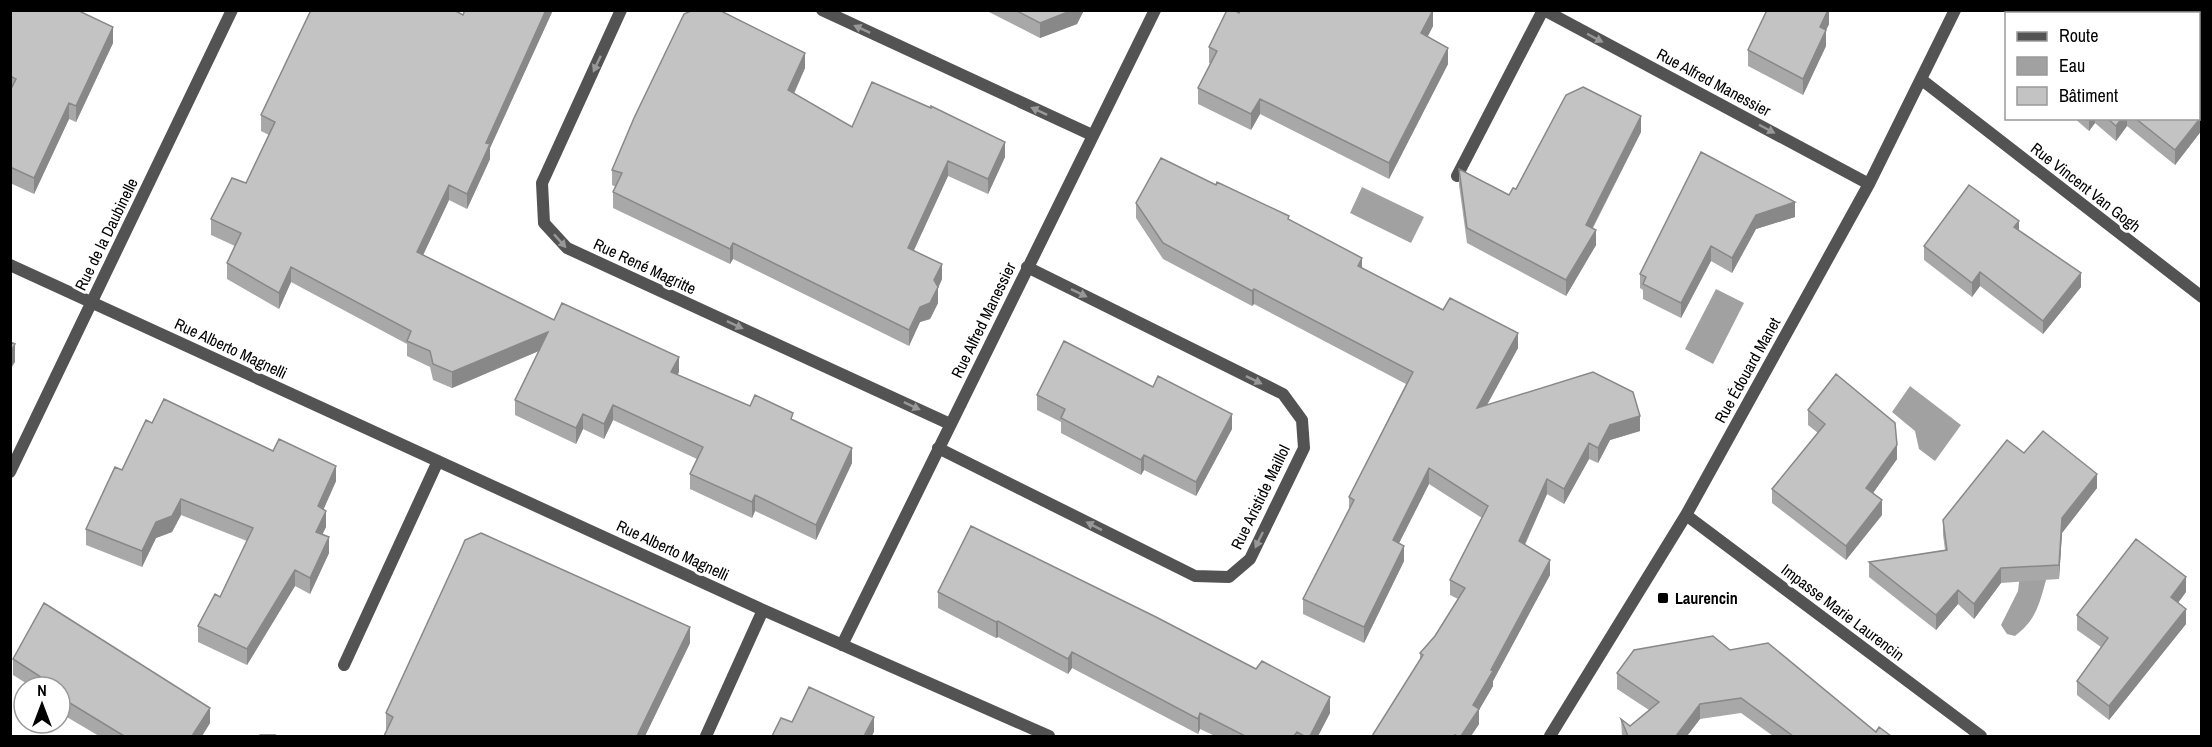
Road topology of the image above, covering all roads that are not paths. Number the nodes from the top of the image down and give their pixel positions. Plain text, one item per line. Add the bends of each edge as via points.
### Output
1 (232, 10) edge
2 (621, 10) edge
3 (822, 10) edge
4 (1155, 10) edge
5 (1543, 10) edge
6 (1955, 10) edge
7 (1922, 80) junction
8 (1092, 135) junction
9 (1457, 176) edge
10 (1869, 184) junction
11 (10, 265) edge
12 (1027, 267) junction
13 (2202, 297) edge
14 (91, 303) junction
15 (950, 424) junction
16 (938, 448) junction
17 (438, 461) junction
18 (10, 472) edge
19 (1686, 514) junction
20 (763, 609) junction
21 (842, 645) junction
22 (344, 664) dead end
23 (706, 736) edge
24 (1049, 736) edge
25 (1550, 736) edge
26 (1981, 736) edge

1 - 14 street, Rue de la Daubinelle
2 -> 15 street, Rue René Magritte via 542,183 544,223 567,248
8 -> 3 street
4 - 8 street, Rue Alfred Manessier
5 - 9 street, Rue Alfred Manessier
5 -> 10 street, Rue Alfred Manessier
6 - 7 street, Rue Édouard Manet
7 - 10 street, Rue Édouard Manet
7 - 13 street, Rue Vincent Van Gogh
8 - 12 street, Rue Alfred Manessier
10 - 19 street, Rue Édouard Manet
11 - 14 street, Rue Alberto Magnelli
12 - 15 street, Rue Alfred Manessier
12 -> 16 street, Rue Aristide Maillol via 1283,394 1302,420 1304,448 1255,549 1250,559 1229,577 1195,576
14 - 17 street, Rue Alberto Magnelli
14 - 18 street, Rue de la Daubinelle
15 - 16 street, Rue Alfred Manessier
16 - 21 street, Rue Alfred Manessier
17 - 20 street, Rue Alberto Magnelli
17 - 22 street
19 - 25 street, Rue Édouard Manet
19 - 26 street, Impasse Marie Laurencin
20 - 21 street, Rue Alberto Magnelli
20 - 23 street
21 - 24 street, Rue Alberto Magnelli

